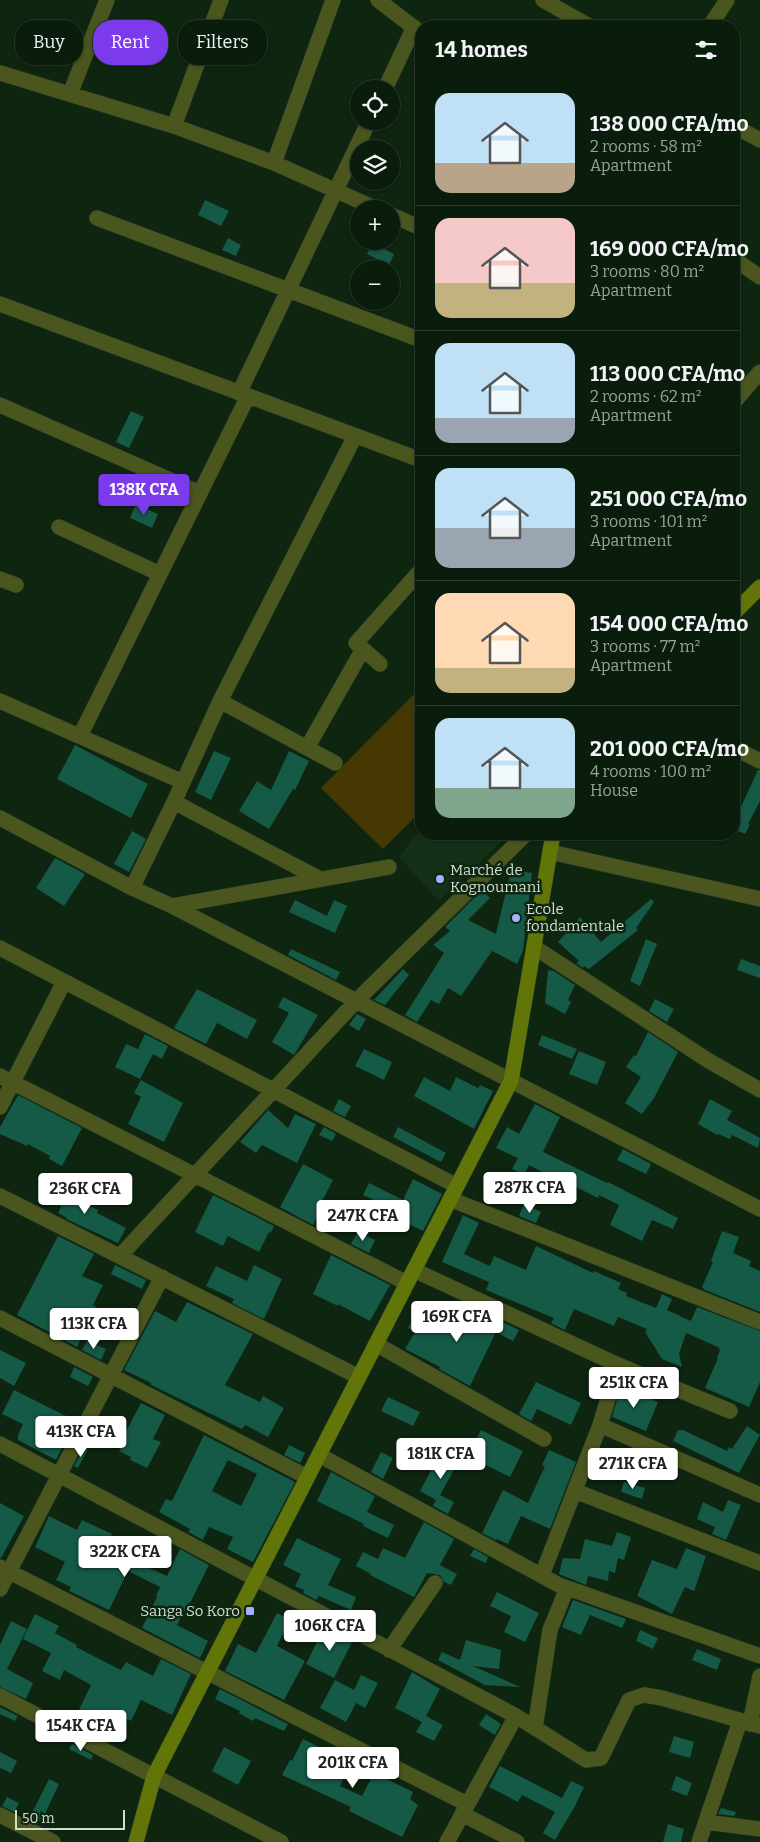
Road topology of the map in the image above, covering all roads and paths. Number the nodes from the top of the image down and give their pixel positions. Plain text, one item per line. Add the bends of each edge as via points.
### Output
1 (107, 0) edge
2 (221, 0) edge
3 (333, 0) edge
4 (378, 0) edge
5 (542, 0) edge
6 (727, 0) edge
7 (578, 20) edge
8 (714, 20) edge
9 (415, 28) edge
10 (415, 35) edge
11 (0, 73) edge
12 (390, 80) edge
13 (70, 94) junction
14 (174, 126) junction
15 (740, 129) edge
16 (365, 130) edge
17 (759, 137) edge
18 (274, 163) junction
19 (336, 191) junction
20 (356, 200) edge
21 (97, 218) dead end
22 (400, 219) edge
23 (415, 225) edge
24 (740, 264) edge
25 (760, 277) edge
26 (288, 290) junction
27 (0, 304) edge
28 (415, 338) edge
29 (760, 372) edge
30 (244, 394) junction
31 (740, 395) edge
32 (0, 405) edge
33 (356, 436) junction
34 (415, 458) edge
35 (200, 493) junction
36 (59, 527) dead end
37 (160, 574) junction
38 (415, 577) edge
39 (0, 579) edge
40 (16, 586) dead end
41 (760, 587) edge
42 (740, 607) edge
43 (363, 649) junction
44 (380, 664) dead end
45 (0, 701) edge
46 (220, 701) junction
47 (80, 736) junction
48 (307, 748) junction
49 (740, 750) edge
50 (757, 754) edge
51 (335, 763) dead end
52 (183, 782) junction
53 (174, 802) junction
54 (0, 818) edge
55 (520, 840) edge
56 (552, 840) edge
57 (550, 852) junction
58 (389, 867) dead end
59 (320, 879) junction
60 (132, 888) junction
61 (760, 899) edge
62 (172, 906) junction
63 (534, 947) junction
64 (0, 948) edge
65 (64, 982) junction
66 (356, 1001) junction
67 (6, 1079) edge
68 (511, 1081) junction
69 (760, 1090) edge
70 (274, 1091) junction
71 (0, 1107) edge
72 (196, 1175) junction
73 (453, 1193) junction
74 (0, 1196) edge
75 (760, 1209) edge
76 (120, 1256) junction
77 (410, 1276) junction
78 (162, 1278) junction
79 (0, 1318) edge
80 (760, 1322) edge
81 (376, 1344) junction
82 (618, 1365) junction
83 (111, 1375) junction
84 (359, 1377) junction
85 (730, 1411) dead end
86 (600, 1425) junction
87 (544, 1439) dead end
88 (0, 1444) edge
89 (319, 1455) junction
90 (59, 1475) junction
91 (307, 1477) junction
92 (575, 1491) junction
93 (760, 1495) edge
94 (760, 1563) edge
95 (4, 1569) edge
96 (542, 1576) junction
97 (255, 1579) junction
98 (435, 1583) dead end
99 (0, 1588) edge
100 (567, 1588) junction
101 (389, 1650) junction
102 (760, 1656) edge
103 (207, 1672) junction
104 (760, 1676) edge
105 (0, 1696) edge
106 (516, 1716) junction
107 (750, 1724) edge
108 (535, 1728) junction
109 (154, 1776) junction
110 (464, 1809) junction
111 (0, 1815) edge
112 (706, 1822) junction
113 (760, 1829) edge
114 (53, 1842) edge
115 (136, 1842) edge
116 (281, 1842) edge
117 (447, 1842) edge
118 (517, 1842) edge
119 (699, 1842) edge

1 - 13 street
2 - 14 street
3 - 18 street
4 - 9 street
5 - 7 street
6 - 8 street
10 - 12 street
11 - 13 street
13 - 14 street
14 - 18 street
15 - 17 street
16 - 19 street
18 - 19 street
19 - 20 street
19 - 26 street
21 - 26 street
22 - 23 street
24 - 25 street
26 - 28 street
26 - 30 street
27 - 30 street
29 - 31 street
30 - 33 street
30 - 35 street
32 - 35 street
33 - 34 street
33 - 46 street
35 - 37 street
36 - 37 street
37 - 47 street
38 - 43 street via 356,643
39 - 40 street
41 - 42 street
43 - 44 street
43 - 48 street
45 - 47 street
46 - 48 street
46 - 52 street
47 - 52 street
48 - 51 street
49 - 50 street
52 - 53 street
53 - 59 street
53 - 60 street
54 - 60 street
55 - 66 street
56 - 57 street
57 - 61 street
57 - 63 street
58 - 59 street
59 - 62 street
60 - 62 street
62 - 66 street
63 - 68 street
63 - 69 street via 709,1061
64 - 65 street
65 - 67 street
65 - 70 street
66 - 68 street
66 - 70 street
67 - 71 street
67 - 72 street
68 - 73 street
68 - 75 street
70 - 72 street
70 - 73 street
72 - 76 street
72 - 77 street
73 - 77 street
73 - 80 street
74 - 76 street
76 - 78 street
77 - 81 street
77 - 82 street
78 - 83 street
78 - 84 street
79 - 83 street
81 - 84 street
81 - 87 street
82 - 85 street
82 - 86 street
83 - 90 street
83 - 91 street
84 - 89 street
86 - 92 street
86 - 93 street
88 - 90 street
89 - 91 street
89 - 96 street
90 - 95 street
90 - 97 street
91 - 97 street
92 - 94 street
92 - 96 street
95 - 99 street
95 - 103 street
96 - 100 street
97 - 101 street
97 - 103 street
98 - 101 street
100 - 102 street
100 - 108 street via 550,1630
101 - 106 street
103 - 109 street
103 - 110 street
104 - 107 street
105 - 109 street
106 - 108 street
106 - 110 street
107 - 108 street via 644,1695 629,1700 601,1758 586,1760
107 - 112 street
109 - 115 street
109 - 116 street
110 - 117 street
110 - 118 street
111 - 114 street
112 - 113 street
112 - 119 street

